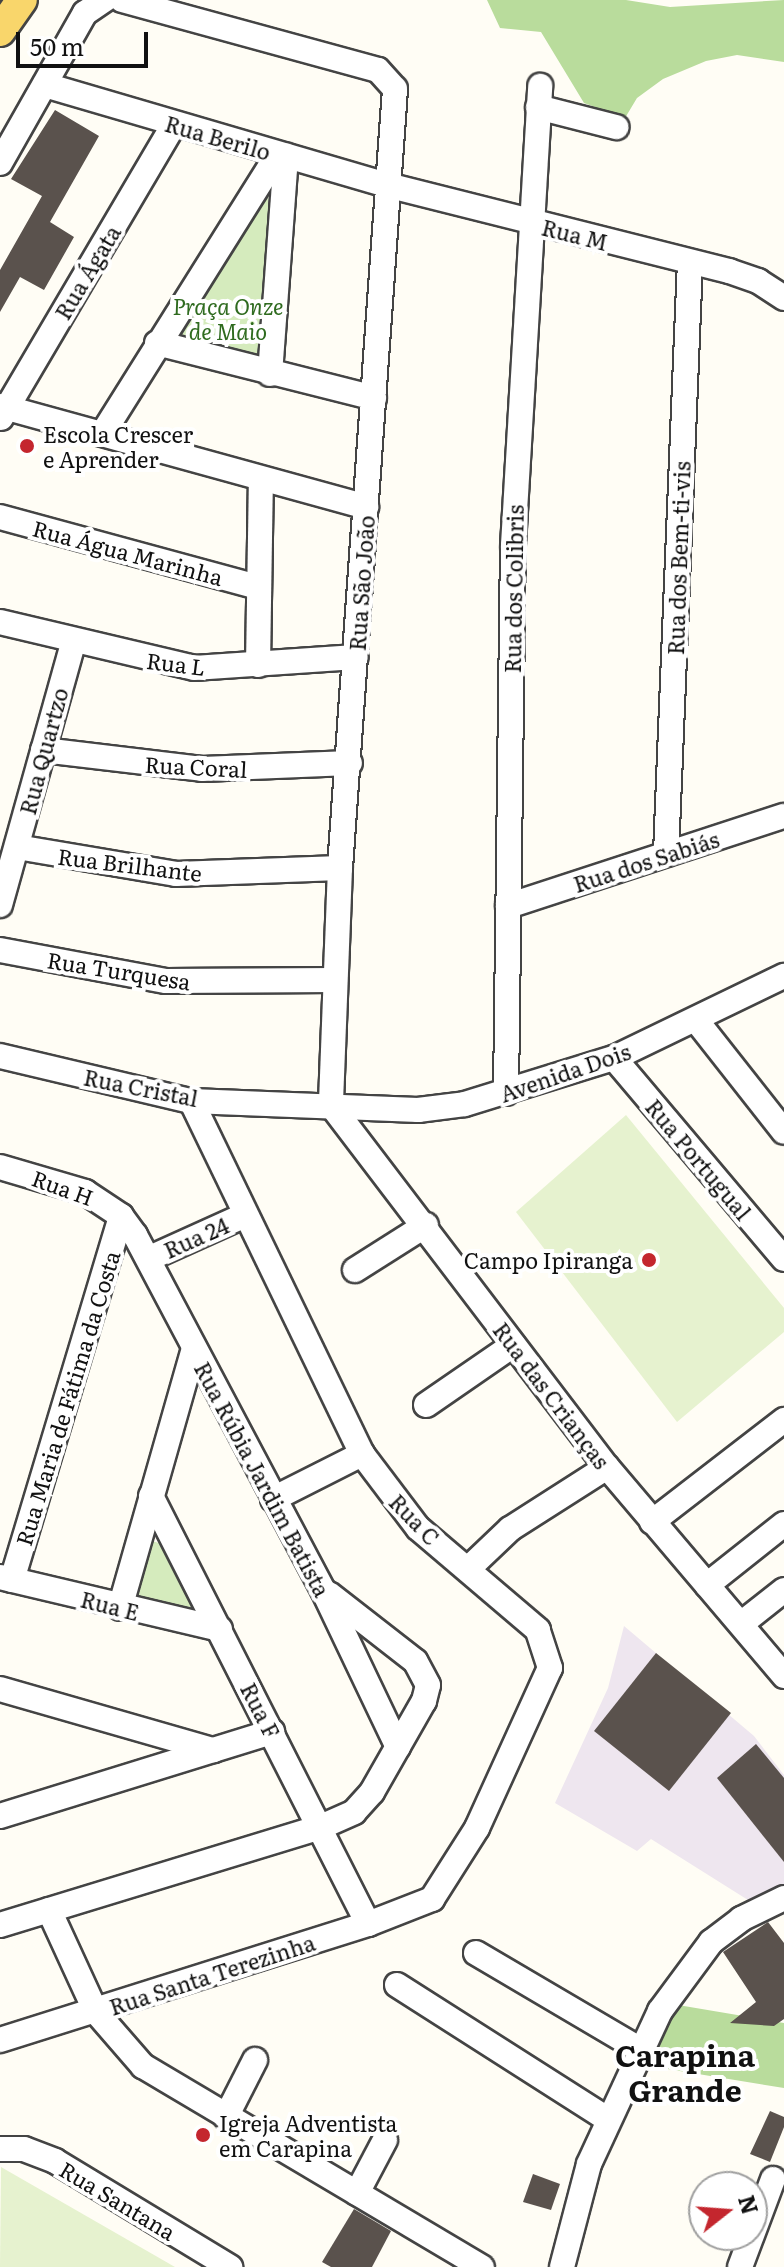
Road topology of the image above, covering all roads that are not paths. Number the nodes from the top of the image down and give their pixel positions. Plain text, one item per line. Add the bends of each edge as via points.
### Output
1 (22, 0) edge
2 (104, 0) edge
3 (124, 0) edge
4 (0, 31) edge
5 (45, 85) junction
6 (174, 124) junction
7 (616, 127) dead end
8 (282, 155) junction
9 (0, 163) edge
10 (391, 186) junction
11 (528, 223) junction
12 (690, 262) junction
13 (784, 298) edge
14 (157, 343) junction
15 (270, 374) junction
16 (374, 398) junction
17 (2, 411) edge
18 (103, 433) junction
19 (261, 481) junction
20 (366, 507) junction
21 (0, 517) edge
22 (257, 587) junction
23 (0, 622) edge
24 (73, 643) junction
25 (356, 657) junction
26 (258, 665) junction
27 (43, 750) junction
28 (350, 763) junction
29 (784, 816) edge
30 (17, 847) junction
31 (666, 854) junction
32 (340, 868) junction
33 (0, 905) edge
34 (508, 906) junction
35 (0, 950) edge
36 (335, 980) junction
37 (781, 984) edge
38 (696, 1020) junction
39 (0, 1056) edge
40 (614, 1058) junction
41 (506, 1093) junction
42 (191, 1101) junction
43 (331, 1105) junction
44 (784, 1132) edge
45 (0, 1167) edge
46 (121, 1216) junction
47 (243, 1216) junction
48 (426, 1225) junction
49 (150, 1258) junction
50 (784, 1259) edge
51 (355, 1270) dead end
52 (513, 1345) junction
53 (194, 1349) junction
54 (426, 1405) dead end
55 (784, 1420) edge
56 (362, 1454) junction
57 (607, 1467) junction
58 (151, 1496) junction
59 (273, 1499) junction
60 (652, 1522) junction
61 (784, 1524) edge
62 (468, 1569) junction
63 (6, 1578) edge
64 (707, 1585) junction
65 (323, 1590) junction
66 (784, 1590) edge
67 (120, 1608) junction
68 (741, 1624) junction
69 (220, 1629) junction
70 (784, 1676) edge
71 (0, 1689) edge
72 (272, 1732) junction
73 (398, 1747) junction
74 (213, 1750) junction
75 (7, 1809) edge
76 (323, 1826) junction
77 (424, 1904) joint
78 (780, 1905) edge
79 (49, 1910) junction
80 (368, 1924) junction
81 (0, 1925) edge
82 (476, 1953) dead end
83 (397, 1985) dead end
84 (96, 2012) junction
85 (0, 2040) edge
86 (639, 2049) junction
87 (255, 2060) dead end
88 (226, 2117) junction
89 (607, 2119) junction
90 (385, 2140) dead end
91 (0, 2149) edge
92 (773, 2179) dead end
93 (357, 2193) junction
94 (230, 2267) edge
95 (482, 2267) edge
96 (562, 2267) edge
97 (740, 2267) edge

1 - 4 main road
2 - 5 street via 85,13
3 - 10 street, Rua São João via 378,70 395,89
5 - 6 street, Rua Berilo
5 - 9 street
6 - 8 street, Rua Berilo
6 - 17 street, Rua Ágata
7 - 11 street, Rua dos Colibris via 539,97
8 - 10 street, Rua Berilo
8 - 14 street
8 - 15 street
10 - 11 street, Rua M
10 - 16 street, Rua São João
11 - 12 street, Rua M
11 - 34 street, Rua dos Colibris via 513,545
12 - 13 street, Rua M via 758,281
12 - 31 street, Rua dos Bem-ti-vis
14 - 15 street
14 - 18 street
15 - 16 street
16 - 20 street, Rua São João
17 - 18 street
18 - 19 street
19 - 20 street
19 - 22 street
20 - 25 street, Rua São João
21 - 22 street, Rua Água Marinha
22 - 26 street
23 - 24 street, Rua L
24 - 26 street, Rua L via 170,665
24 - 27 street, Rua Quartzo
25 - 26 street, Rua L
25 - 28 street, Rua São João
27 - 28 street, Rua Coral via 202,769
27 - 30 street, Rua Quartzo
28 - 32 street, Rua São João
29 - 31 street, Rua dos Sabiás
30 - 32 street, Rua Brilhante via 176,874
30 - 33 street, Rua Quartzo
31 - 34 street, Rua dos Sabiás
32 - 36 street, Rua São João
34 - 41 street, Rua dos Colibris
35 - 36 street, Rua Turquesa via 166,981
36 - 43 street, Rua São João
37 - 38 street, Avenida Dois
38 - 40 street, Avenida Dois
38 - 44 street
39 - 42 street, Rua Cristal
40 - 41 street, Avenida Dois
40 - 50 street, Rua Portugual
41 - 43 street, Avenida Dois via 418,1110
42 - 43 street, Rua Cristal
42 - 47 street, Rua C
43 - 48 street, Rua das Crianças
45 - 46 street, Rua H via 85,1192
46 - 49 street, Rua Rúbia Jardim Batista
46 - 63 street, Rua Maria de Fátima da Costa
47 - 49 street, Rua 24
47 - 56 street, Rua C
48 - 51 street
48 - 52 street, Rua das Crianças
49 - 53 street, Rua Rúbia Jardim Batista
52 - 54 street
52 - 57 street, Rua das Crianças
53 - 58 street
53 - 59 street, Rua Rúbia Jardim Batista
55 - 60 street
56 - 59 street
56 - 62 street, Rua C via 418,1528
57 - 60 street, Rua das Crianças
57 - 62 street via 510,1529
58 - 67 street
58 - 69 street, Rua F
59 - 65 street, Rua Rúbia Jardim Batista
60 - 64 street, Rua das Crianças
61 - 64 street
62 - 77 street, Rua C via 538,1630 550,1668 460,1861 439,1894
63 - 67 street, Rua E
64 - 68 street, Rua das Crianças
65 - 73 street, Rua Rúbia Jardim Batista
65 - 73 street via 426,1674 424,1701
66 - 68 street
67 - 69 street, Rua E
68 - 70 street, Rua das Crianças
69 - 72 street, Rua F
71 - 74 street
72 - 74 street
72 - 76 street, Rua F
73 - 76 street via 354,1812
74 - 75 street
76 - 79 street
76 - 80 street, Rua F
77 - 80 street, Rua Santa Terezinha
78 - 86 street via 711,1942
79 - 81 street
79 - 84 street
80 - 84 street, Rua Santa Terezinha
82 - 86 street
83 - 89 street
84 - 85 street, Rua Santa Terezinha
84 - 88 street via 143,2066
86 - 89 street
87 - 88 street
88 - 93 street
89 - 96 street
90 - 93 street
91 - 94 street, Rua Santana via 24,2149 55,2161
92 - 97 street
93 - 95 street

